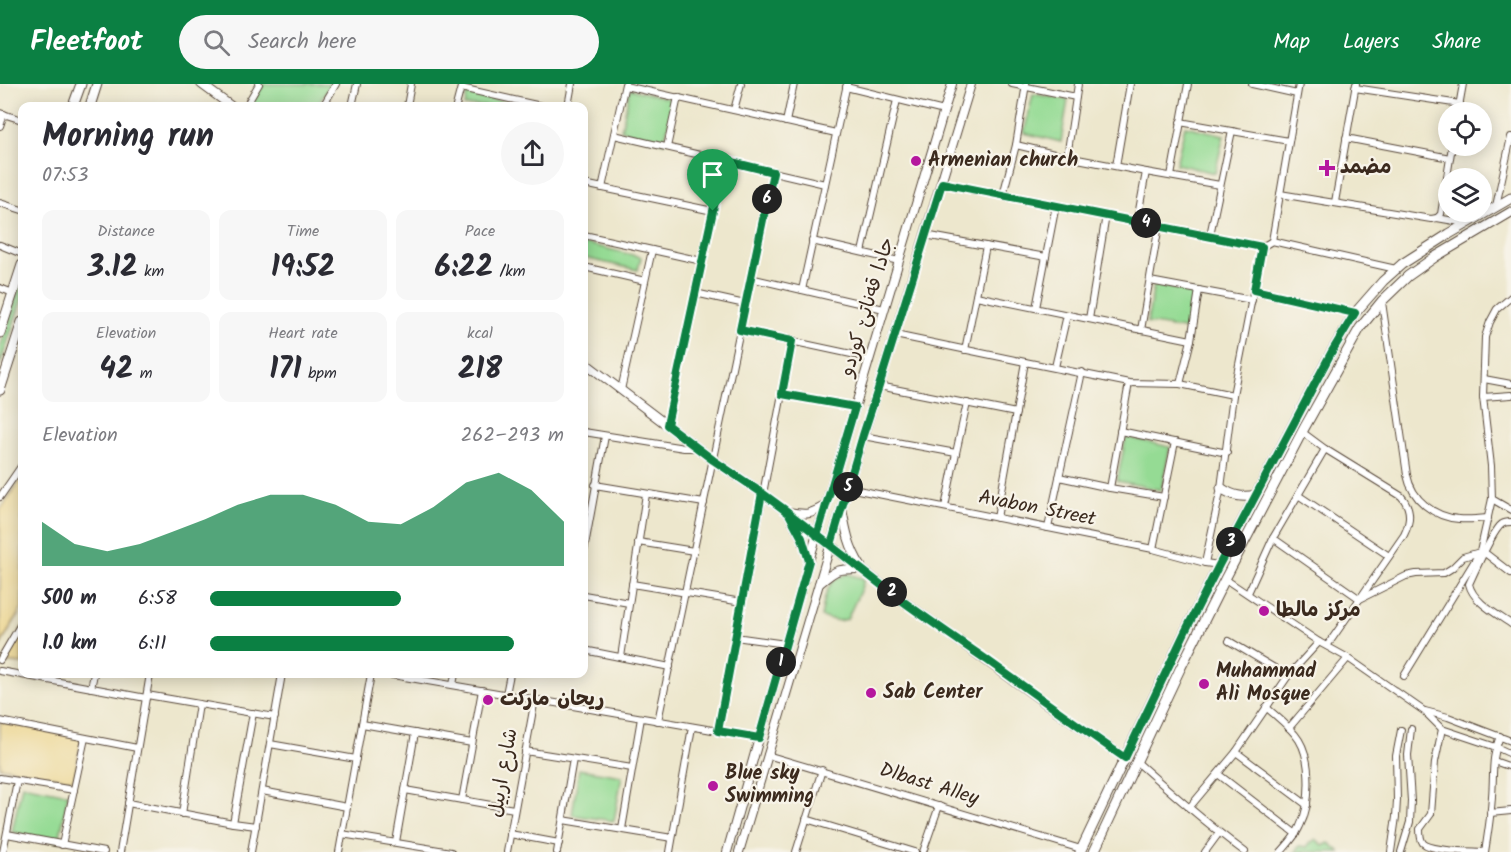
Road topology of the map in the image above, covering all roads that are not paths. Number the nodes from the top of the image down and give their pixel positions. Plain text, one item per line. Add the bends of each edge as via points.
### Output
1 (81, 84) edge
2 (97, 84) edge
3 (201, 84) edge
4 (259, 84) edge
5 (336, 84) edge
6 (357, 84) edge
7 (411, 84) edge
8 (572, 84) edge
9 (741, 84) edge
10 (794, 84) edge
11 (952, 84) edge
12 (971, 84) edge
13 (1012, 84) edge
14 (1078, 84) edge
15 (1130, 84) edge
16 (1188, 84) edge
17 (1252, 84) edge
18 (1299, 84) edge
19 (1463, 84) edge
20 (625, 85) edge
21 (1026, 85) edge
22 (461, 86) edge
23 (846, 86) edge
24 (1355, 86) edge
25 (1297, 94) junction
26 (1076, 97) junction
27 (678, 98) junction
28 (897, 100) junction
29 (75, 102) edge
30 (91, 102) edge
31 (226, 102) edge
32 (248, 102) edge
33 (325, 102) edge
34 (353, 102) edge
35 (407, 102) edge
36 (457, 102) edge
37 (508, 102) edge
38 (568, 102) edge
39 (1448, 102) edge
40 (1460, 102) edge
41 (734, 110) junction
42 (944, 111) junction
43 (2, 113) edge
44 (18, 119) edge
45 (786, 122) junction
46 (1180, 122) junction
47 (0, 126) edge
48 (1232, 131) junction
49 (836, 133) junction
50 (614, 135) junction
51 (1511, 136) edge
52 (1346, 138) junction
53 (1289, 141) junction
54 (1016, 145) junction
55 (667, 147) junction
56 (1510, 154) edge
57 (1067, 157) junction
58 (1450, 158) joint
59 (724, 160) junction
60 (1116, 166) junction
61 (773, 172) junction
62 (1146, 172) junction
63 (1171, 176) junction
64 (942, 183) junction
65 (825, 184) junction
66 (588, 185) edge
67 (1220, 185) junction
68 (602, 188) junction
69 (1280, 194) junction
70 (1003, 195) junction
71 (1511, 198) edge
72 (1335, 202) junction
73 (0, 203) edge
74 (1056, 205) junction
75 (1496, 206) junction
76 (18, 209) edge
77 (713, 211) junction
78 (1511, 212) edge
79 (1106, 215) junction
80 (1437, 218) junction
81 (1137, 221) junction
82 (1467, 224) junction
83 (1159, 225) junction
84 (925, 235) junction
85 (1210, 235) junction
86 (588, 236) edge
87 (812, 241) junction
88 (1272, 241) junction
89 (0, 245) edge
90 (986, 246) junction
91 (1262, 247) junction
92 (652, 250) junction
93 (18, 252) edge
94 (862, 252) junction
95 (1046, 257) junction
96 (702, 261) junction
97 (899, 261) junction
98 (588, 268) edge
99 (1396, 269) junction
100 (750, 278) junction
101 (18, 279) edge
102 (645, 281) junction
103 (1150, 281) junction
104 (0, 288) edge
105 (802, 290) junction
106 (1199, 290) junction
107 (1254, 290) junction
108 (14, 293) junction
109 (695, 293) junction
110 (976, 296) junction
111 (1511, 297) edge
112 (1252, 300) junction
113 (1382, 301) junction
114 (745, 304) junction
115 (1036, 308) junction
116 (884, 309) junction
117 (1355, 313) junction
118 (1066, 315) junction
119 (1089, 319) junction
120 (740, 330) junction
121 (1140, 330) junction
122 (0, 333) edge
123 (18, 334) edge
124 (895, 335) junction
125 (1191, 340) junction
126 (792, 341) junction
127 (965, 350) junction
128 (870, 358) junction
129 (1025, 362) junction
130 (588, 366) edge
131 (1055, 368) junction
132 (1082, 372) junction
133 (1484, 379) junction
134 (1129, 383) junction
135 (1180, 384) junction
136 (1511, 384) edge
137 (879, 386) junction
138 (0, 390) edge
139 (621, 390) junction
140 (782, 394) junction
141 (1233, 395) junction
142 (1511, 395) edge
143 (1483, 397) junction
144 (967, 403) junction
145 (855, 407) junction
146 (1016, 413) junction
147 (667, 425) junction
148 (1120, 430) junction
149 (1302, 432) junction
150 (588, 433) edge
151 (605, 435) junction
152 (863, 435) junction
153 (1175, 442) junction
154 (697, 448) junction
155 (1325, 449) junction
156 (956, 453) junction
157 (1227, 453) junction
158 (713, 460) junction
159 (18, 471) edge
160 (1059, 477) junction
161 (595, 485) junction
162 (848, 488) junction
163 (1110, 488) junction
164 (1221, 488) junction
165 (762, 493) junction
166 (646, 494) junction
167 (1256, 495) junction
168 (1298, 495) junction
169 (0, 497) edge
170 (1164, 497) junction
171 (1492, 499) junction
172 (704, 503) junction
173 (826, 504) junction
174 (945, 507) junction
175 (841, 508) junction
176 (1511, 510) edge
177 (788, 512) junction
178 (997, 518) junction
179 (1488, 518) junction
180 (1511, 522) edge
181 (588, 526) edge
182 (1048, 528) junction
183 (817, 536) junction
184 (1273, 538) junction
185 (638, 542) junction
186 (831, 545) junction
187 (1153, 549) junction
188 (694, 551) junction
189 (1482, 553) junction
190 (1389, 556) junction
191 (809, 561) junction
192 (1205, 563) junction
193 (1219, 565) junction
194 (863, 569) junction
195 (1511, 573) edge
196 (1225, 579) junction
197 (632, 584) junction
198 (818, 584) junction
199 (685, 593) junction
200 (1248, 593) junction
201 (588, 596) edge
202 (1360, 599) junction
203 (742, 602) junction
204 (629, 603) junction
205 (1511, 624) edge
206 (18, 629) edge
207 (735, 637) junction
208 (1228, 641) dead end
209 (1319, 642) junction
210 (786, 644) junction
211 (1327, 646) junction
212 (588, 651) edge
213 (621, 657) junction
214 (1348, 658) junction
215 (0, 660) edge
216 (670, 667) junction
217 (0, 671) edge
218 (18, 673) edge
219 (1288, 676) junction
220 (1404, 676) dead end
221 (47, 678) edge
222 (93, 678) edge
223 (149, 678) edge
224 (281, 678) edge
225 (370, 678) edge
226 (411, 678) edge
227 (454, 678) edge
228 (509, 678) edge
229 (453, 685) junction
230 (92, 688) junction
231 (482, 690) junction
232 (506, 694) junction
233 (146, 696) junction
234 (535, 699) junction
235 (199, 704) junction
236 (1266, 707) junction
237 (1424, 711) junction
238 (253, 713) junction
239 (274, 717) junction
240 (640, 718) junction
241 (0, 721) edge
242 (658, 721) junction
243 (362, 724) junction
244 (692, 727) junction
245 (1289, 728) junction
246 (1411, 729) dead end
247 (1442, 729) junction
248 (1401, 730) dead end
249 (718, 731) junction
250 (415, 733) junction
251 (1500, 736) junction
252 (85, 738) junction
253 (759, 738) junction
254 (1511, 741) edge
255 (472, 743) junction
256 (270, 744) junction
257 (1496, 747) junction
258 (137, 748) junction
259 (525, 751) junction
260 (1236, 752) junction
261 (767, 754) junction
262 (1511, 754) edge
263 (1408, 755) junction
264 (1396, 756) junction
265 (1125, 758) junction
266 (356, 759) junction
267 (573, 759) junction
268 (1494, 760) junction
269 (1137, 762) junction
270 (1511, 767) edge
271 (632, 768) junction
272 (822, 770) junction
273 (1218, 774) junction
274 (0, 778) edge
275 (17, 781) junction
276 (74, 790) junction
277 (405, 790) junction
278 (262, 791) junction
279 (462, 800) junction
280 (128, 803) junction
281 (1307, 805) junction
282 (939, 806) junction
283 (347, 807) junction
284 (1189, 808) junction
285 (514, 809) junction
286 (1511, 812) edge
287 (1490, 813) junction
288 (182, 814) junction
289 (806, 819) junction
290 (563, 820) junction
291 (233, 824) junction
292 (256, 826) junction
293 (622, 829) junction
294 (1219, 833) junction
295 (7, 834) junction
296 (342, 834) junction
297 (510, 834) junction
298 (1296, 834) junction
299 (672, 838) junction
300 (396, 842) junction
301 (559, 843) junction
302 (62, 845) junction
303 (1081, 850) edge
304 (3, 852) edge
305 (104, 852) edge
306 (120, 852) edge
307 (252, 852) edge
308 (339, 852) edge
309 (452, 852) edge
310 (507, 852) edge
311 (557, 852) edge
312 (670, 852) edge
313 (727, 852) edge
314 (739, 852) edge
315 (796, 852) edge
316 (915, 852) edge
317 (923, 852) edge
318 (1094, 852) edge
319 (1205, 852) edge
320 (1245, 852) edge
321 (1281, 852) edge
322 (1390, 852) edge
323 (1401, 852) edge

1 - 29 main road
2 - 30 main road
3 - 31 street
4 - 32 street
5 - 33 street
6 - 34 street
7 - 35 street
8 - 38 street
9 - 41 street
10 - 45 street
11 - 42 street, جادا قەناتێ کوردو
12 - 64 street, جادا قەناتێ کوردو
13 - 21 street
14 - 26 street
15 - 60 street
16 - 46 street
17 - 25 street
18 - 25 street
19 - 40 street
20 - 27 street
20 - 50 street
21 - 26 street
21 - 54 street
22 - 36 street
22 - 37 street
23 - 28 street
23 - 49 street
24 - 39 street
24 - 52 street
25 - 53 street
26 - 57 street
27 - 41 street
27 - 55 street
28 - 42 street
28 - 94 street
41 - 45 street
42 - 97 street, جادا قەناتێ کوردو
43 - 44 street
43 - 47 street
45 - 49 street
46 - 48 street
46 - 63 street
48 - 53 street
48 - 67 street
49 - 65 street
50 - 55 street
50 - 68 street
51 - 56 street
52 - 58 street
52 - 72 street
53 - 69 street
54 - 57 street
54 - 70 street
55 - 59 street
56 - 75 street
57 - 60 street
58 - 80 street
59 - 61 street
59 - 77 street
60 - 62 street
61 - 65 street
61 - 100 street
62 - 63 street
62 - 81 street
63 - 67 street
64 - 70 street
64 - 84 street, جادا قەناتێ کوردو
65 - 87 street
66 - 68 street
67 - 85 street
68 - 77 street
69 - 72 street
69 - 88 street
70 - 74 street
71 - 75 main road
72 - 80 street
73 - 76 street
74 - 79 street
74 - 95 street
75 - 82 main road
77 - 96 street
78 - 113 main road via 1421,266
79 - 81 street
79 - 119 street
80 - 82 street
81 - 83 street
82 - 99 main road
83 - 85 street
83 - 103 street
84 - 90 street
84 - 124 street, جادا قەناتێ کوردو
85 - 91 street
86 - 92 street
87 - 94 street
87 - 105 street
88 - 91 street
88 - 99 street
89 - 93 street
90 - 95 street
90 - 110 street
91 - 107 street
92 - 96 street
92 - 102 street
94 - 97 street
95 - 115 street
96 - 109 street
97 - 116 street, جادا قەناتێ کوردو
98 - 102 street
99 - 117 main road
100 - 105 street
100 - 114 street
101 - 108 main road
102 - 139 street
103 - 106 street
103 - 121 street
104 - 108 street
105 - 116 street
106 - 112 street
106 - 125 street
107 - 112 street
107 - 117 street
108 - 122 main road
109 - 114 street
109 - 147 street
110 - 115 street
110 - 127 street
111 - 133 street via 1497,309 1485,337
112 - 141 street
113 - 149 main road via 1357,333
113 - 179 street via 1412,490 1422,504 1442,516
114 - 120 street
115 - 118 street
116 - 128 street, جادا قەناتێ کوردو
117 - 167 main road
118 - 119 street
118 - 131 street
119 - 121 street
120 - 126 street
120 - 158 street
121 - 125 street
123 - 138 main road
124 - 127 street
124 - 137 street, جادا قەناتێ کوردو
125 - 135 street
126 - 128 street
126 - 140 street
127 - 129 street
128 - 145 street, جادا قەناتێ کوردو
129 - 131 street
129 - 146 street
130 - 139 street
131 - 132 street
132 - 134 street
132 - 160 street
133 - 136 street
133 - 143 street
134 - 135 street
134 - 148 street
135 - 141 street
137 - 144 street
137 - 152 street, جادا قەناتێ کوردو
139 - 147 street
140 - 145 street
140 - 165 street
141 - 157 street
142 - 143 street
143 - 171 street
144 - 146 street
144 - 156 street
145 - 173 street, جادا قەناتێ کوردو
146 - 178 street
147 - 154 street
148 - 153 street
148 - 163 street
149 - 155 street
149 - 196 main road
150 - 151 street
151 - 154 street
151 - 161 street
152 - 156 street
152 - 162 street, جادا قەناتێ کوردو
153 - 157 street
153 - 170 street
154 - 158 street
155 - 168 street
155 - 190 street via 1406,501 1408,529
156 - 174 street
157 - 164 street
158 - 165 street
158 - 172 street
159 - 169 street
160 - 163 street
160 - 182 street
161 - 166 street
161 - 181 street
162 - 174 street, Avabon Street
162 - 175 street, جادا قەناتێ کوردو
163 - 170 street
164 - 167 main road via 1234,496
164 - 192 street
165 - 177 street
165 - 203 street
166 - 172 street
166 - 185 street
167 - 193 main road
168 - 184 street
168 - 190 street
170 - 187 street
171 - 176 street
171 - 179 street
172 - 188 street
173 - 177 street via 806,515
173 - 183 street, جادا قەناتێ کوردو
174 - 178 street, Avabon Street
175 - 186 street, جادا قەناتێ کوردو
175 - 194 street via 848,540
177 - 183 street
177 - 191 street
178 - 182 street, Avabon Street
179 - 189 street
180 - 189 street via 1500,525
182 - 187 street, Avabon Street
183 - 186 street
183 - 191 street, جادا قەناتێ کوردو
184 - 200 street
184 - 202 street
185 - 188 street
185 - 197 street
186 - 194 street
186 - 198 street, جادا قەناتێ کوردو
187 - 192 street, Avabon Street
188 - 199 street
189 - 195 street
189 - 202 street via 1463,557 1444,573 1406,576
189 - 205 street via 1469,584 1471,591
189 - 220 street
190 - 202 street
191 - 210 street, جادا قەناتێ کوردو
192 - 193 street, Avabon Street
193 - 265 main road
194 - 198 street via 841,569
194 - 265 street
196 - 200 street
196 - 269 main road
197 - 199 street
197 - 204 street
198 - 261 street, جادا قەناتێ کوردو
199 - 203 street
199 - 216 street
200 - 209 street
201 - 204 street
202 - 211 street
203 - 207 street
204 - 213 street
206 - 215 street
207 - 210 street
207 - 249 street
208 - 219 street
209 - 211 street
209 - 219 street
210 - 253 street, جادا قەناتێ کوردو
211 - 214 street
212 - 213 street
213 - 216 street
214 - 237 street
214 - 245 street
216 - 242 street
217 - 218 street
219 - 236 street
221 - 230 street
222 - 230 street
223 - 233 street
224 - 239 street
225 - 243 street
226 - 229 street
227 - 229 street
228 - 232 street
229 - 231 street
230 - 233 street
231 - 232 street
231 - 255 street
232 - 234 street
233 - 235 street
233 - 258 street
234 - 240 street
234 - 259 street, شارع اربيل
235 - 238 street
235 - 288 street
236 - 245 street
236 - 260 street
237 - 247 street
237 - 251 street
238 - 239 street
238 - 291 street
239 - 256 street
240 - 242 street
240 - 271 street
241 - 252 street
242 - 244 street
243 - 250 street
243 - 266 street
244 - 249 street
244 - 299 street
245 - 281 street via 1300,741 1305,757
246 - 263 street
247 - 257 street
247 - 287 street via 1431,814 1420,829 1421,840 1435,848 1485,852
248 - 264 street
249 - 253 street
250 - 255 street
250 - 277 street
251 - 254 street
251 - 257 street
252 - 258 street
252 - 276 street
253 - 313 street, جادا قەناتێ کوردو
255 - 279 street
256 - 266 street
256 - 278 street
257 - 262 street
257 - 268 street
258 - 280 street
259 - 267 street
259 - 285 street, شارع اربيل
260 - 273 street
260 - 281 street
261 - 272 street, Dlbast Alley
261 - 314 street, جادا قەناتێ کوردو
263 - 264 street
263 - 323 street via 1410,822
264 - 322 street via 1398,800
265 - 303 main road
266 - 283 street
267 - 271 street
267 - 290 street
268 - 270 street
268 - 287 street
269 - 284 street
269 - 318 main road
271 - 293 street
272 - 282 street, Dlbast Alley
272 - 289 street
273 - 284 street
273 - 298 street
274 - 275 street
275 - 276 street
275 - 295 street
276 - 302 street
277 - 279 street
277 - 300 street
278 - 283 street
278 - 292 street
279 - 285 street
280 - 288 street
280 - 306 street
281 - 298 street
282 - 303 street, Dlbast Alley
282 - 317 street
283 - 296 street
284 - 294 street
285 - 297 street, شارع اربيل
286 - 287 street
288 - 291 street
289 - 315 street
289 - 316 street
290 - 293 street
290 - 301 street
291 - 292 street
292 - 307 street
293 - 299 street
294 - 319 street
294 - 320 street
295 - 302 street
295 - 304 street
296 - 300 street
296 - 308 street
297 - 301 street
297 - 310 street, شارع اربيل
298 - 321 street
299 - 312 street
300 - 309 street
301 - 311 street
302 - 305 street

